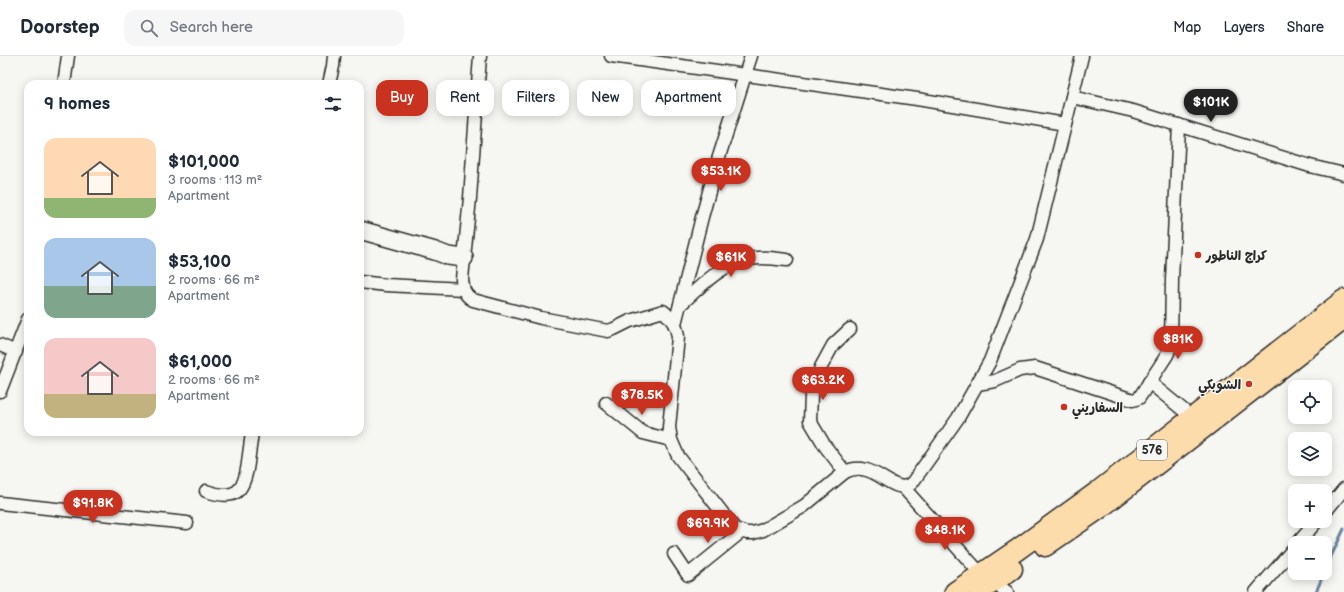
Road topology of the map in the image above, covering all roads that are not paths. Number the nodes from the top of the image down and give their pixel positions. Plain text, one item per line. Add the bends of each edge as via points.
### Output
1 (68, 56) edge
2 (334, 56) edge
3 (480, 56) edge
4 (611, 56) edge
5 (751, 56) edge
6 (1082, 56) edge
7 (745, 76) junction
8 (65, 80) edge
9 (330, 80) edge
10 (1072, 97) junction
11 (1065, 124) junction
12 (1179, 125) junction
13 (1344, 174) edge
14 (364, 231) edge
15 (464, 258) junction
16 (787, 260) dead end
17 (364, 282) edge
18 (463, 288) junction
19 (1344, 300) edge
20 (680, 305) junction
21 (1344, 319) edge
22 (675, 324) junction
23 (850, 329) dead end
24 (24, 334) edge
25 (0, 345) edge
26 (21, 346) edge
27 (1149, 382) junction
28 (977, 384) junction
29 (0, 391) edge
30 (606, 403) dead end
31 (1193, 418) junction
32 (251, 436) edge
33 (671, 440) junction
34 (845, 472) junction
35 (903, 487) junction
36 (1344, 490) edge
37 (206, 491) dead end
38 (0, 503) edge
39 (1332, 504) edge
40 (187, 522) dead end
41 (1311, 528) edge
42 (741, 532) junction
43 (1304, 536) edge
44 (674, 554) dead end
45 (1288, 555) edge
46 (990, 585) edge
47 (955, 592) edge
48 (1256, 592) edge

1 - 8 street
2 - 9 street
3 - 15 street
4 - 7 street
5 - 7 street
6 - 10 street
7 - 11 street via 917,99
7 - 20 street via 717,163
10 - 11 street
10 - 12 street
11 - 28 street via 1037,239 990,361
12 - 13 street via 1310,166
12 - 27 street via 1171,345
14 - 15 street via 448,256
15 - 18 street
16 - 20 street via 744,260 725,268
17 - 18 street
18 - 22 street via 473,300 602,330 608,331 663,311
19 - 31 main road, 576
20 - 22 street
21 - 46 main road, 576 via 1100,508
22 - 33 street via 678,342
23 - 34 street via 833,345 821,367 811,396 810,421
24 - 26 street
25 - 26 street
26 - 29 street
27 - 28 street via 1139,398 1133,400 1035,368 1020,370 995,381
27 - 31 street
28 - 35 street via 958,418 912,483
30 - 33 street via 643,433
31 - 46 main road, 576 via 1017,550
32 - 37 street via 246,477 242,486 227,495
33 - 42 street via 683,462
34 - 35 street via 862,468 896,486
34 - 42 street via 804,506 763,530 753,533
35 - 46 street
36 - 39 street
38 - 40 street
41 - 43 street
42 - 44 street via 688,575
45 - 48 street
46 - 47 main road, 576

